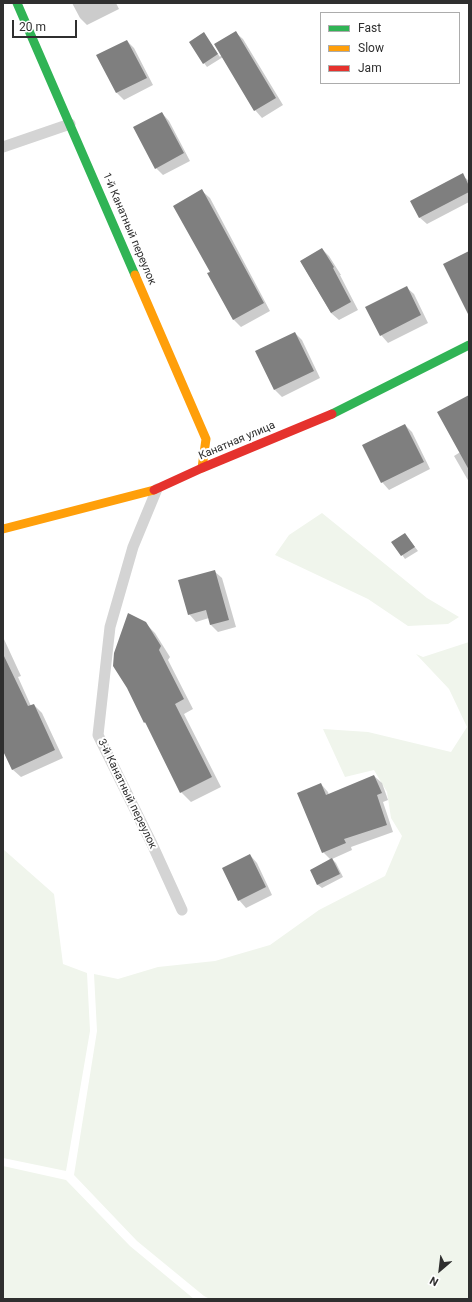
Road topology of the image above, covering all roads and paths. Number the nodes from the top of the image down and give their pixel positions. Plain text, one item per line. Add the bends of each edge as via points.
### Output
1 (17, 3) edge
2 (70, 124) junction
3 (3, 147) edge
4 (469, 345) edge
5 (202, 468) junction
6 (157, 489) junction
7 (3, 529) edge
8 (182, 910) dead end

1 - 2 street, 1-й Канатный переулок
2 - 3 lane
2 - 5 street, 1-й Канатный переулок via 206,439
4 - 5 street, Канатная улица via 341,410
5 - 6 street, Канатная улица
6 - 7 street, Канатная улица
6 - 8 lane, 3-й Канатный переулок via 133,547 110,627 98,735

